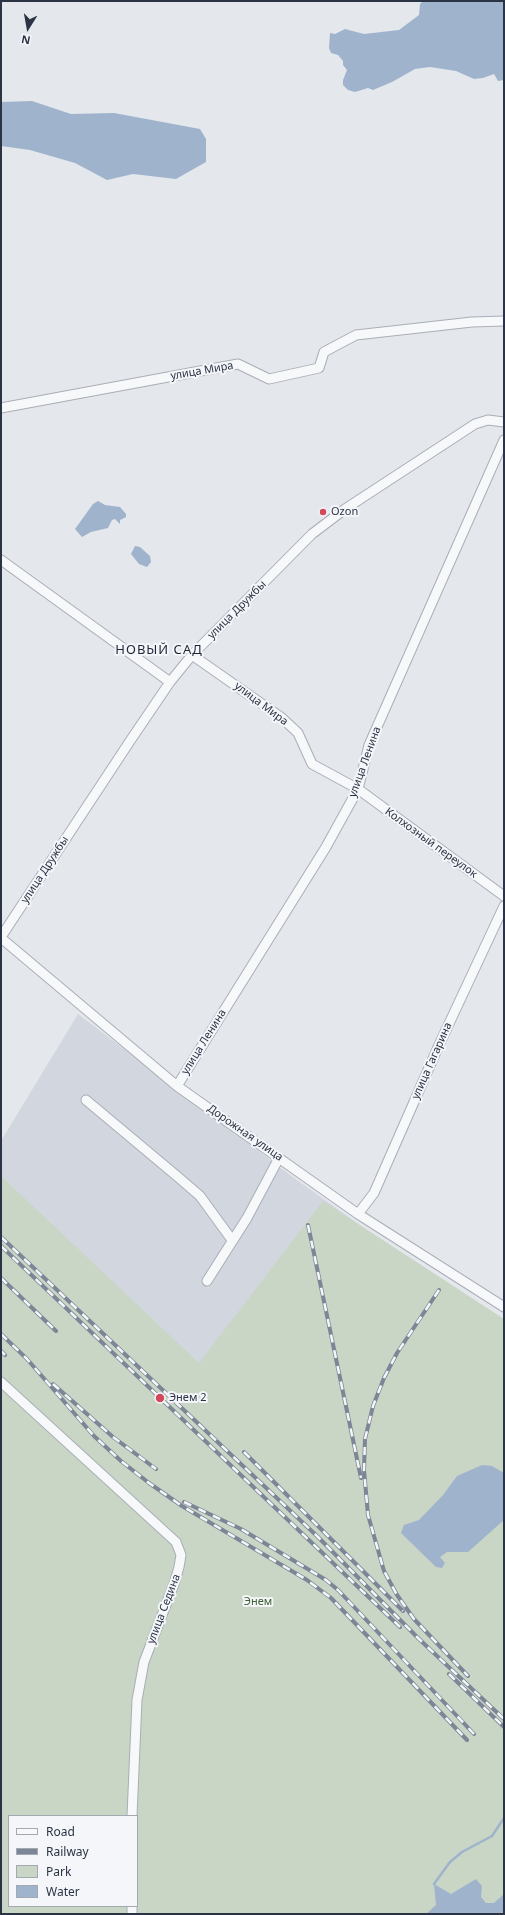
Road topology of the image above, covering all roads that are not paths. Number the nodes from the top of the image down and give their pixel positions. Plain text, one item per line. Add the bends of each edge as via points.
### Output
1 (504, 320) edge
2 (1, 408) edge
3 (504, 422) edge
4 (504, 440) edge
5 (1, 560) edge
6 (192, 655) junction
7 (170, 682) junction
8 (358, 789) junction
9 (504, 896) edge
10 (504, 906) edge
11 (1, 938) edge
12 (177, 1086) junction
13 (86, 1100) dead end
14 (279, 1158) junction
15 (358, 1214) junction
16 (232, 1240) junction
17 (207, 1281) dead end
18 (504, 1307) edge
19 (1, 1382) edge
20 (132, 1815) edge

1 - 2 street, улица Мира via 356,335 324,352 319,368 269,379 238,364
3 - 6 street, улица Дружбы via 488,420 475,424 345,509 312,534
4 - 8 street, улица Ленина via 370,745
5 - 7 street
6 - 7 street, улица Дружбы
6 - 8 street, улица Мира via 282,718 298,733 312,764
7 - 11 street, улица Дружбы
8 - 9 street, Колхозный переулок
8 - 12 street, улица Ленина via 326,848
10 - 15 street, улица Гагарина via 438,1045 374,1193
11 - 12 street, Дорожная улица
12 - 14 street, Дорожная улица
13 - 16 street via 200,1196
14 - 15 street, Дорожная улица
14 - 16 street via 247,1218
15 - 18 street, Дорожная улица
16 - 17 street
19 - 20 street, улица Седина via 176,1542 181,1555 180,1567 144,1662 137,1700

